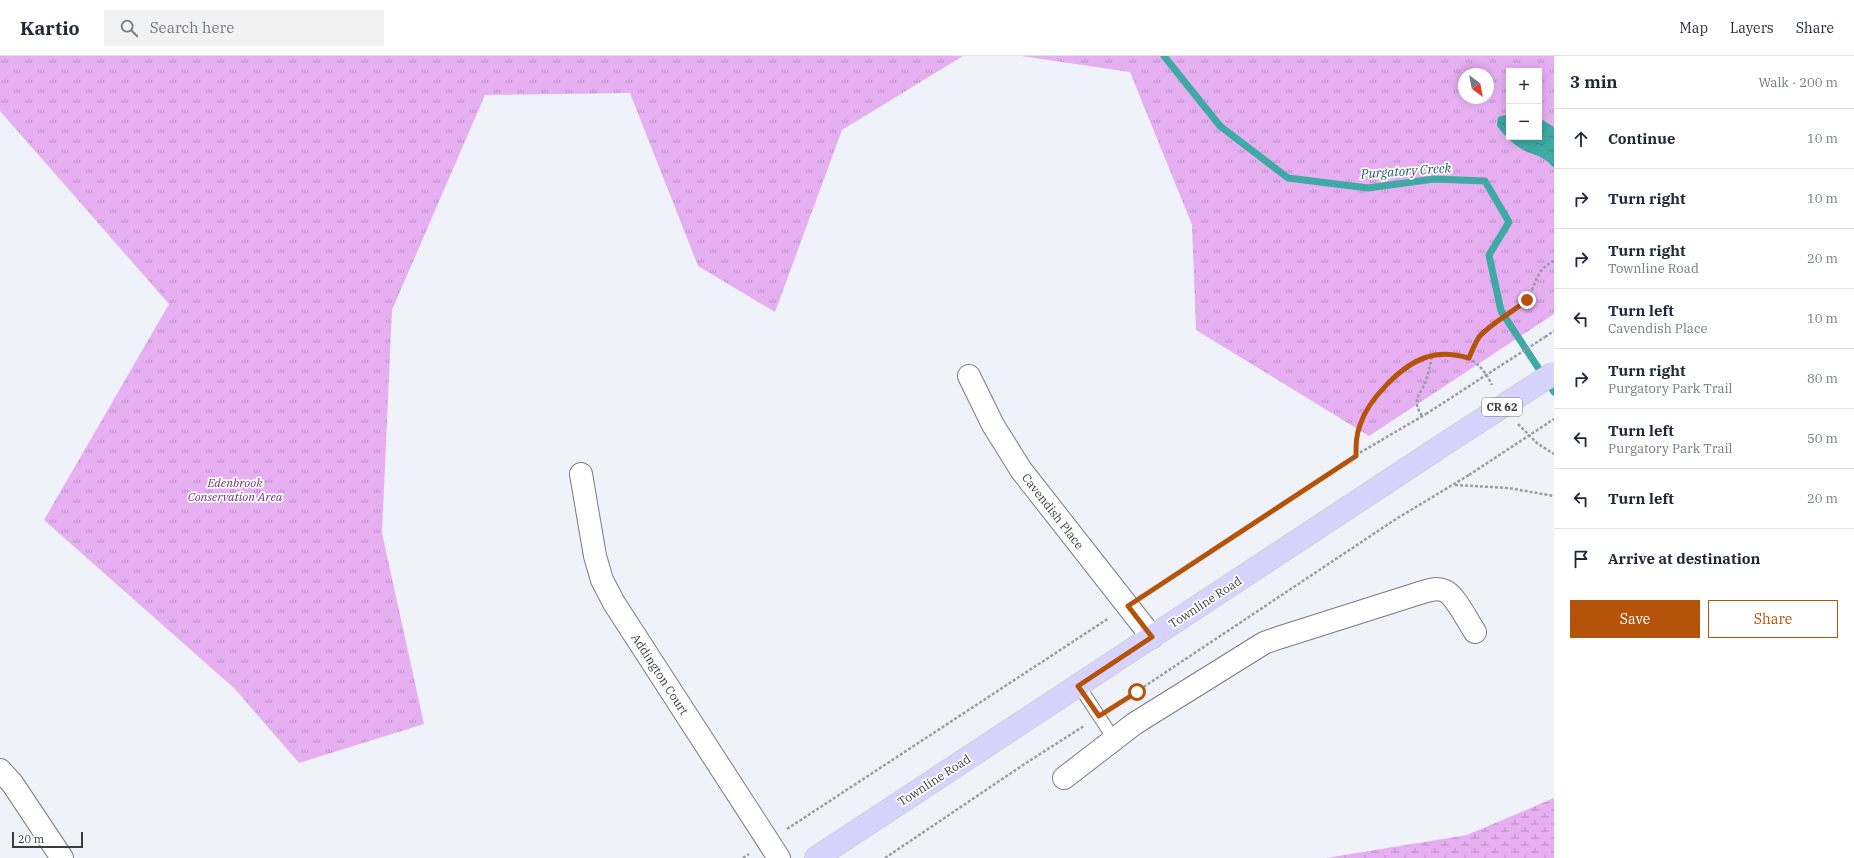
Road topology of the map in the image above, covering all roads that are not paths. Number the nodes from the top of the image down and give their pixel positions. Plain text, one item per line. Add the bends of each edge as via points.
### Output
1 (1554, 372) edge
2 (969, 376) dead end
3 (581, 474) dead end
4 (1475, 632) dead end
5 (1152, 637) junction
6 (1078, 686) junction
7 (1114, 739) junction
8 (0, 770) edge
9 (1064, 778) dead end
10 (773, 850) edge
11 (62, 858) edge
12 (816, 858) edge

1 - 5 main road, Townline Road / CR 62, bridge
2 - 5 street, Cavendish Place via 992,425 1021,470
3 - 10 street, Addington Court via 595,556 602,580 614,603
4 - 7 street via 1446,591 1438,589 1423,592 1264,643
5 - 6 main road, Townline Road / CR 62
6 - 7 lane
6 - 12 main road, Townline Road / CR 62
7 - 9 street
8 - 11 street via 12,783

